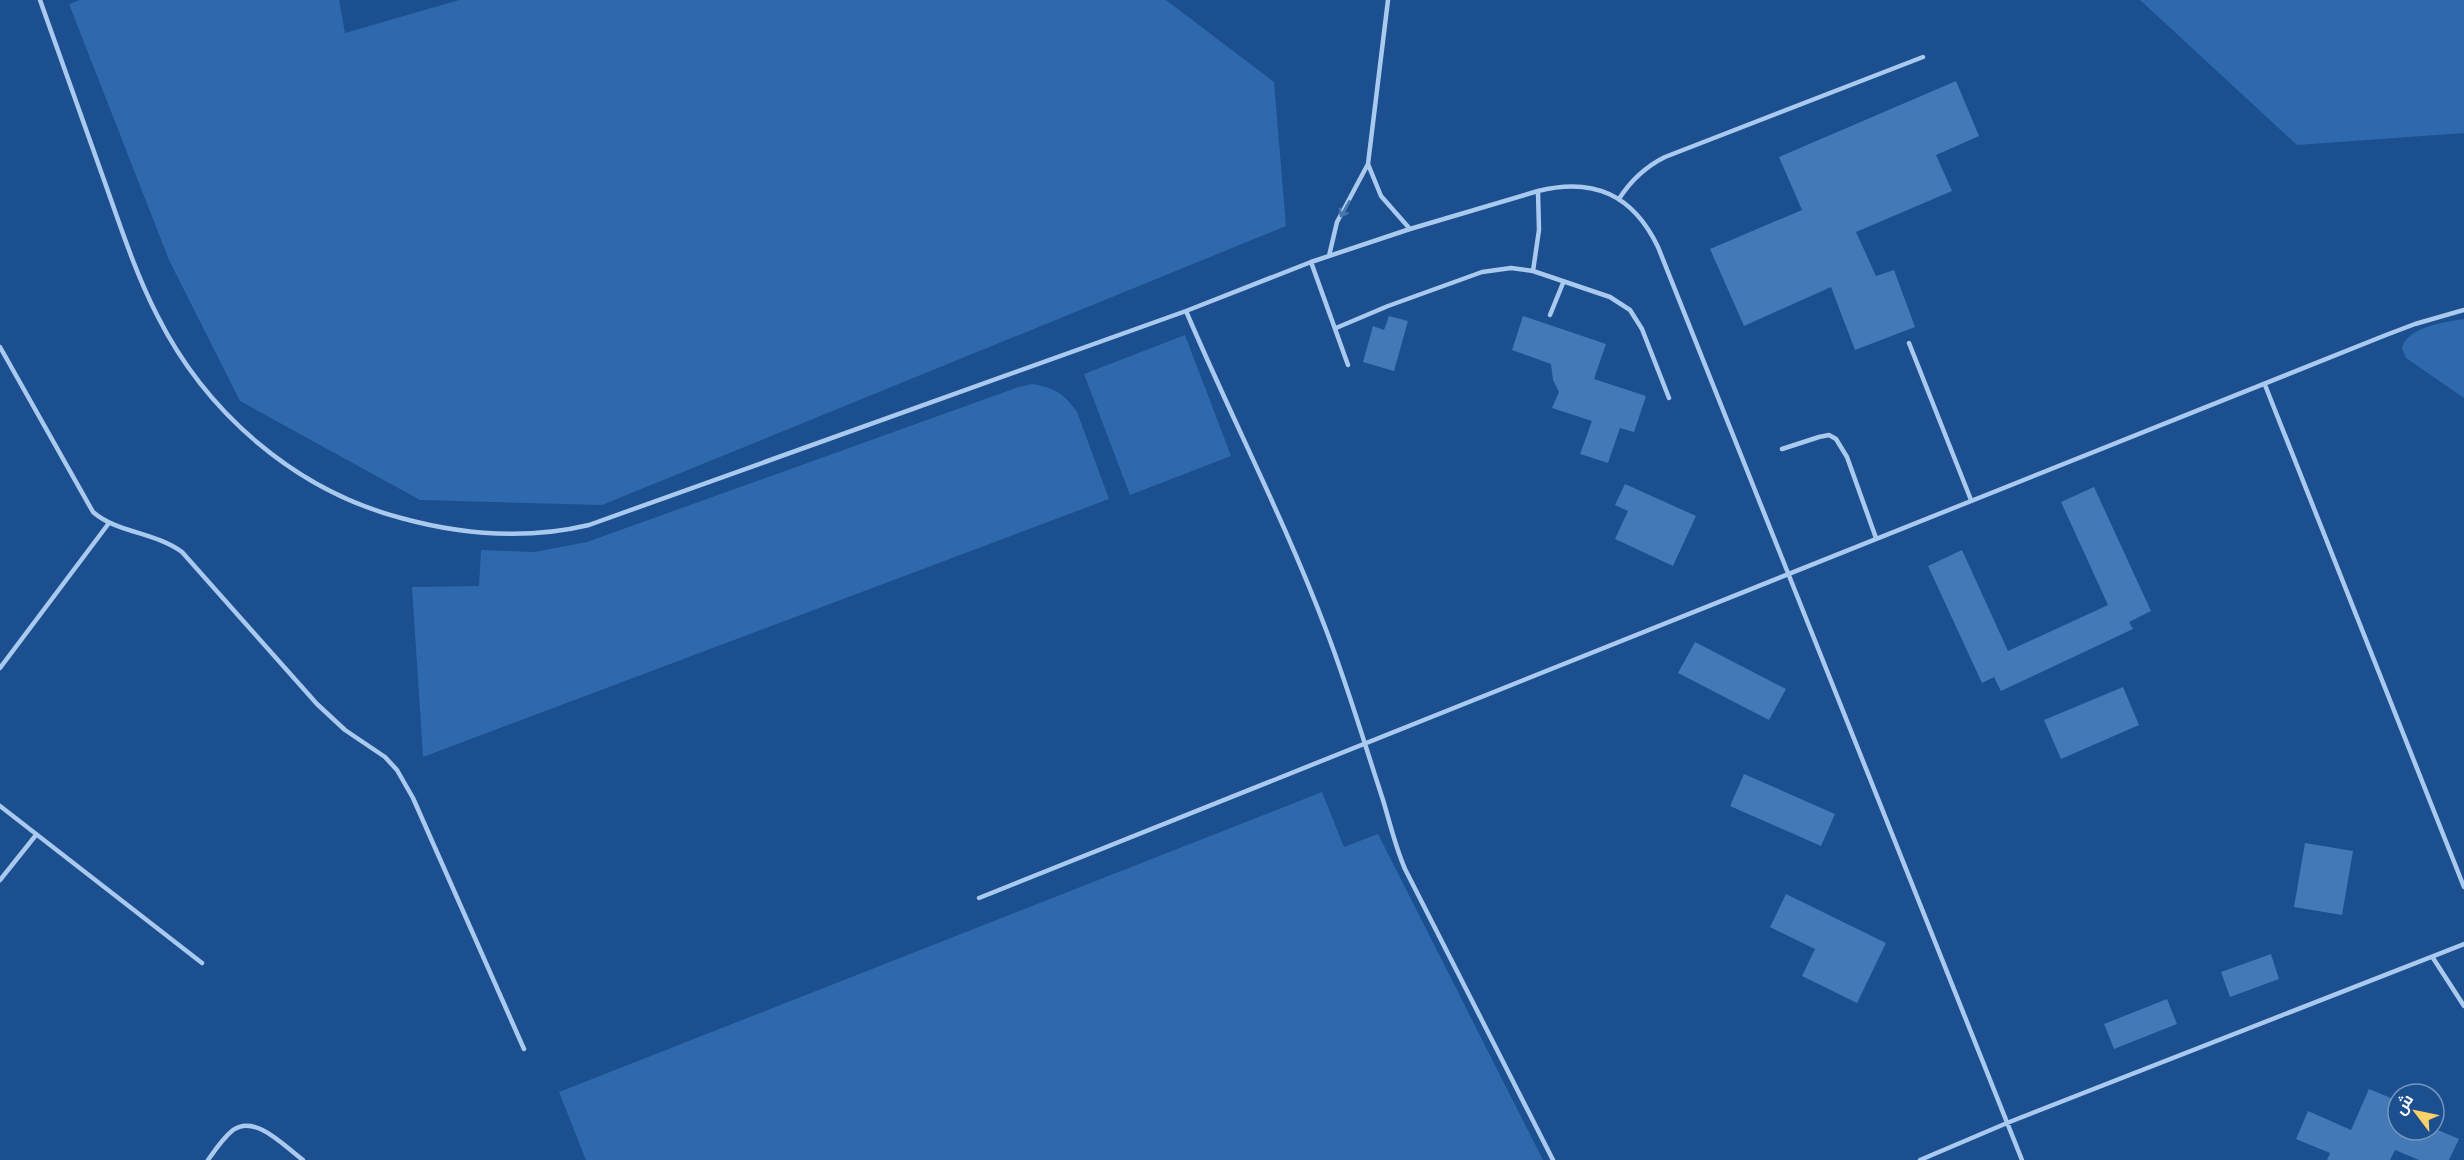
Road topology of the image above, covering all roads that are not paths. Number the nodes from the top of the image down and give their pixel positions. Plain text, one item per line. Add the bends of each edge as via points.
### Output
1 (40, 0) edge
2 (1388, 0) edge
3 (1923, 57) dead end
4 (1368, 164) junction
5 (1538, 191) junction
6 (1619, 199) junction
7 (1410, 229) junction
8 (1329, 256) junction
9 (1311, 262) junction
10 (1533, 271) junction
11 (1563, 282) junction
12 (2464, 310) edge
13 (1186, 311) junction
14 (1550, 315) dead end
15 (1336, 328) junction
16 (1909, 343) dead end
17 (0, 347) edge
18 (1348, 365) dead end
19 (2265, 385) junction
20 (1669, 398) dead end
21 (1782, 449) dead end
22 (1971, 500) junction
23 (109, 523) junction
24 (1876, 537) junction
25 (1787, 573) junction
26 (0, 668) edge
27 (1365, 744) junction
28 (0, 807) edge
29 (36, 835) junction
30 (0, 880) edge
31 (2464, 887) edge
32 (979, 898) dead end
33 (2464, 944) edge
34 (2433, 958) junction
35 (202, 963) dead end
36 (2464, 1006) edge
37 (524, 1049) dead end
38 (2007, 1123) junction
39 (208, 1160) edge
40 (303, 1160) edge
41 (1553, 1160) edge
42 (1920, 1160) edge
43 (2022, 1160) edge

1 - 13 lane via 142,283 192,373 237,425 283,462 333,493 415,522 501,534 551,533 589,525
2 - 4 lane
3 - 6 lane via 1665,158 1638,174
4 - 7 lane via 1382,196
4 -> 8 lane via 1337,222
5 - 6 lane via 1579,185
5 - 7 lane
5 - 10 lane via 1539,230
6 - 25 lane via 1649,228 1658,248
7 - 8 lane
8 - 9 lane
9 - 13 lane
9 - 15 lane
10 - 11 lane
10 - 15 lane via 1510,268 1482,272
11 - 14 lane
11 - 20 lane via 1610,297 1630,310 1642,329
12 - 19 lane via 2415,324
13 - 27 lane via 1293,546 1340,666
15 - 18 lane
16 - 22 lane
17 - 23 lane via 87,503
19 - 22 lane
19 - 31 lane
21 - 24 lane via 1828,435 1836,439 1847,457
22 - 24 lane
23 - 26 lane
23 - 37 lane via 159,538 182,552 317,704 397,770
24 - 25 lane
25 - 27 lane
25 - 38 lane
27 - 32 lane
27 - 41 lane via 1405,869
28 - 29 lane
29 - 30 lane
29 - 35 lane
33 - 34 lane
34 - 36 lane
34 - 38 lane
38 - 42 lane
38 - 43 lane
39 - 40 lane via 232,1131 245,1125 257,1126

